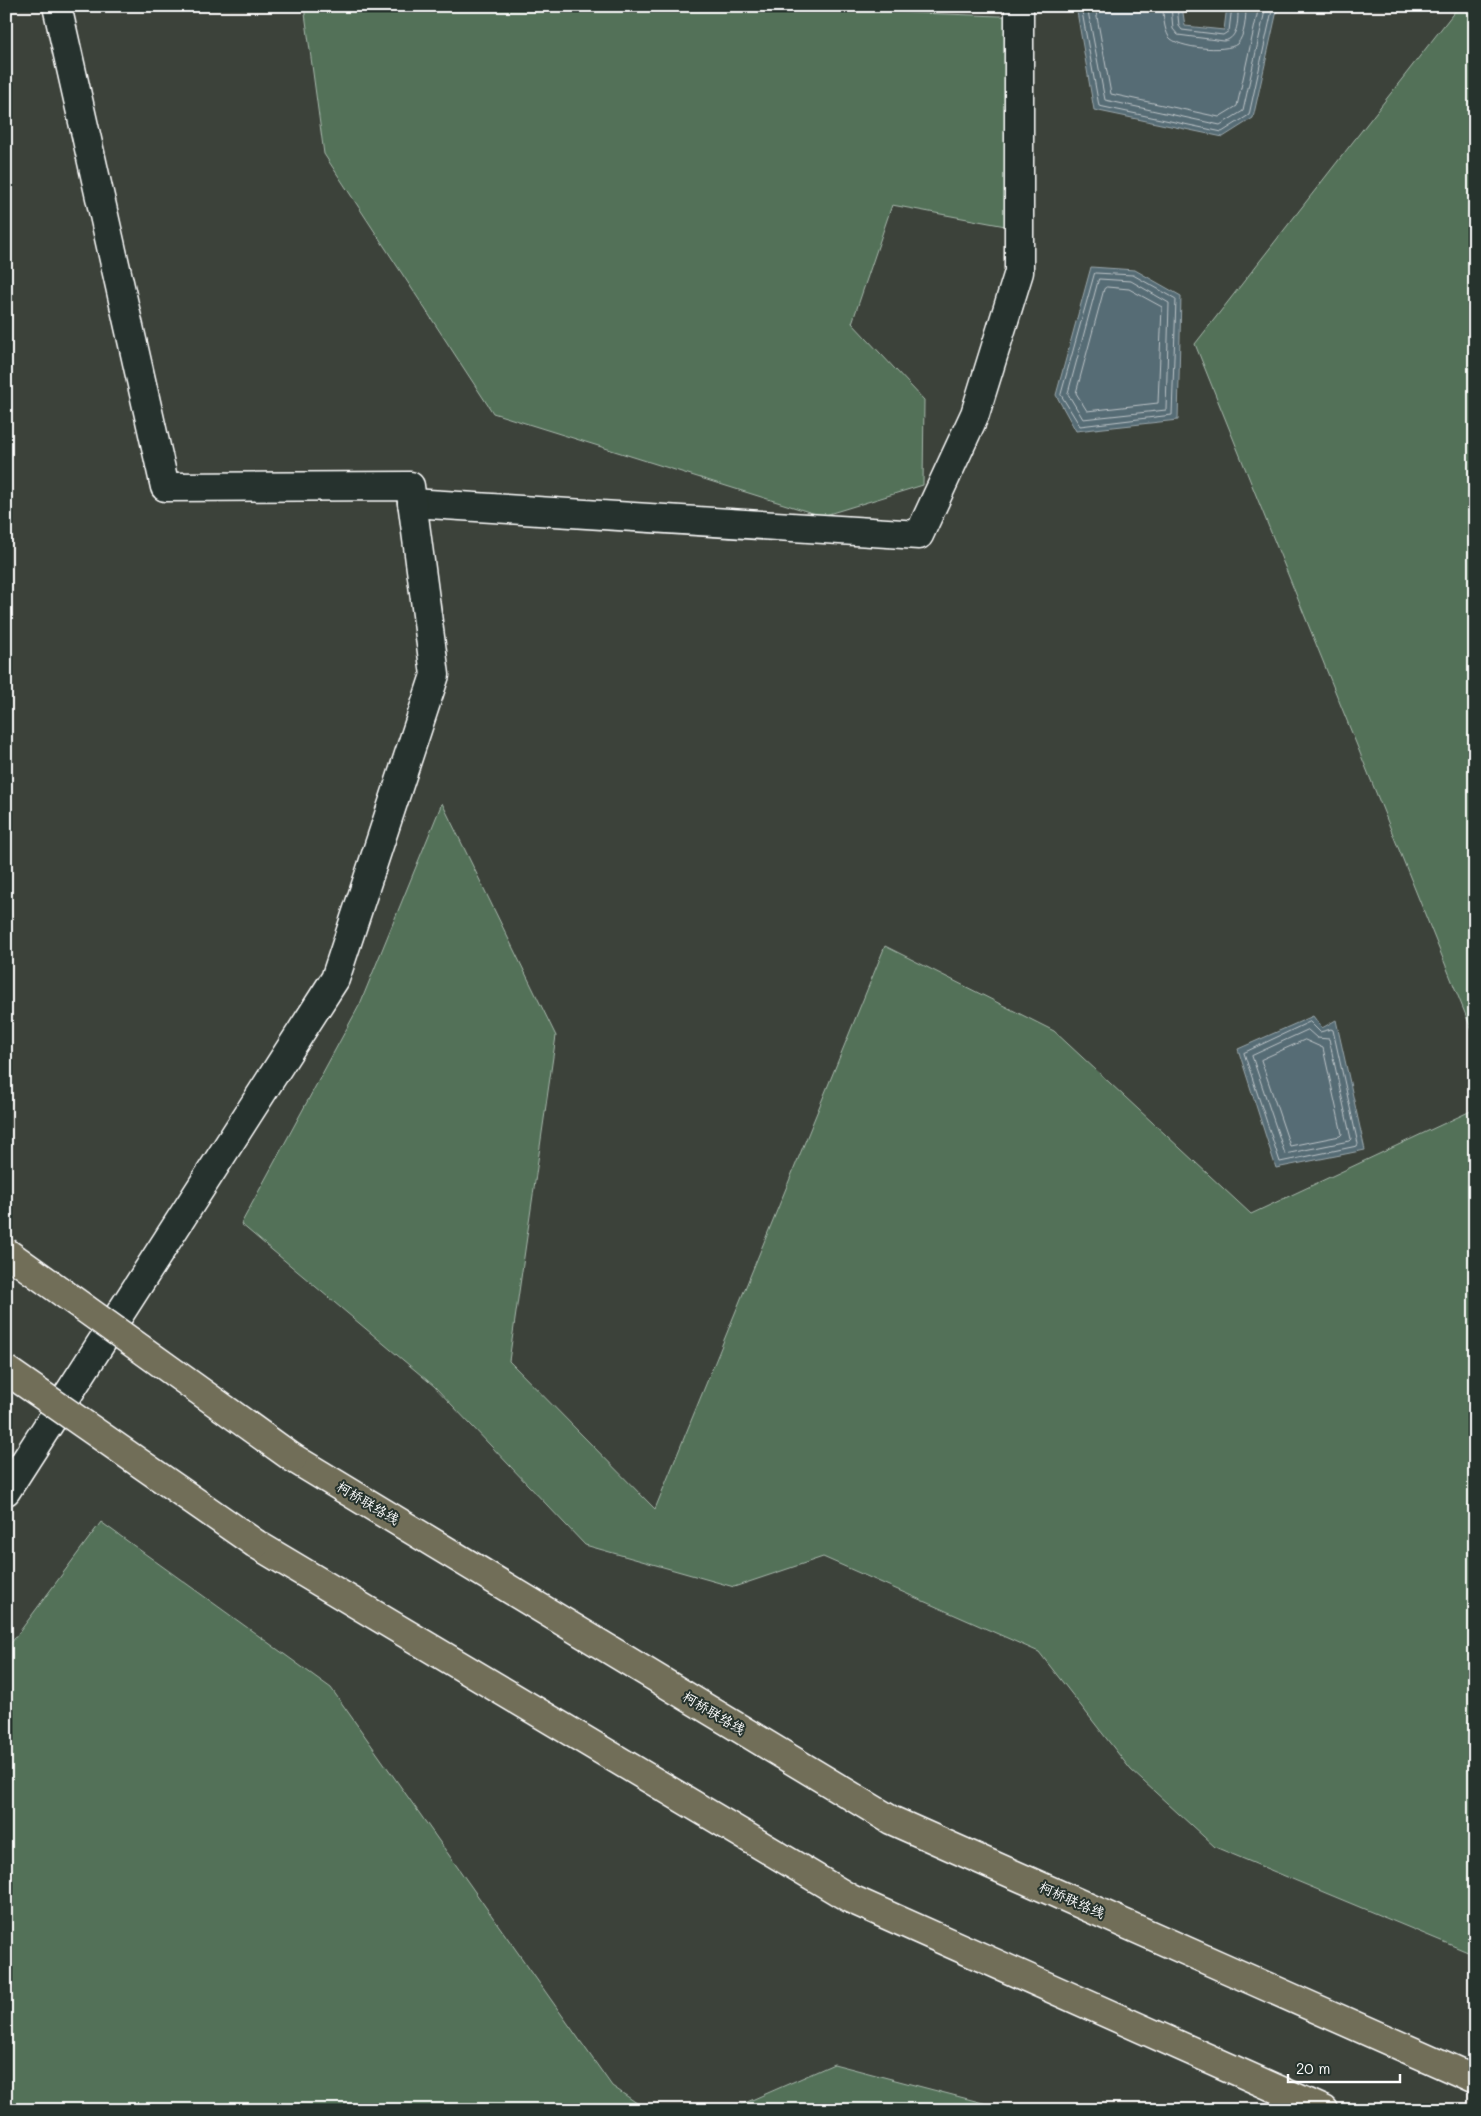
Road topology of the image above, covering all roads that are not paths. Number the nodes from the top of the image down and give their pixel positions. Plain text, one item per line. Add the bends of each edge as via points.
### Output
1 (57, 6) edge
2 (1019, 6) edge
3 (412, 503) junction
4 (6, 1252) edge
5 (6, 1370) edge
6 (6, 1491) edge
7 (1475, 2079) edge
8 (1324, 2110) edge

1 - 3 street via 165,486 410,486
2 - 3 street via 1019,272 976,414 919,535
3 - 6 street via 435,675 335,979
4 - 7 highway, 柯桥联络线, bridge via 293,1458 891,1820
5 - 8 highway, bridge via 256,1544 850,1898

